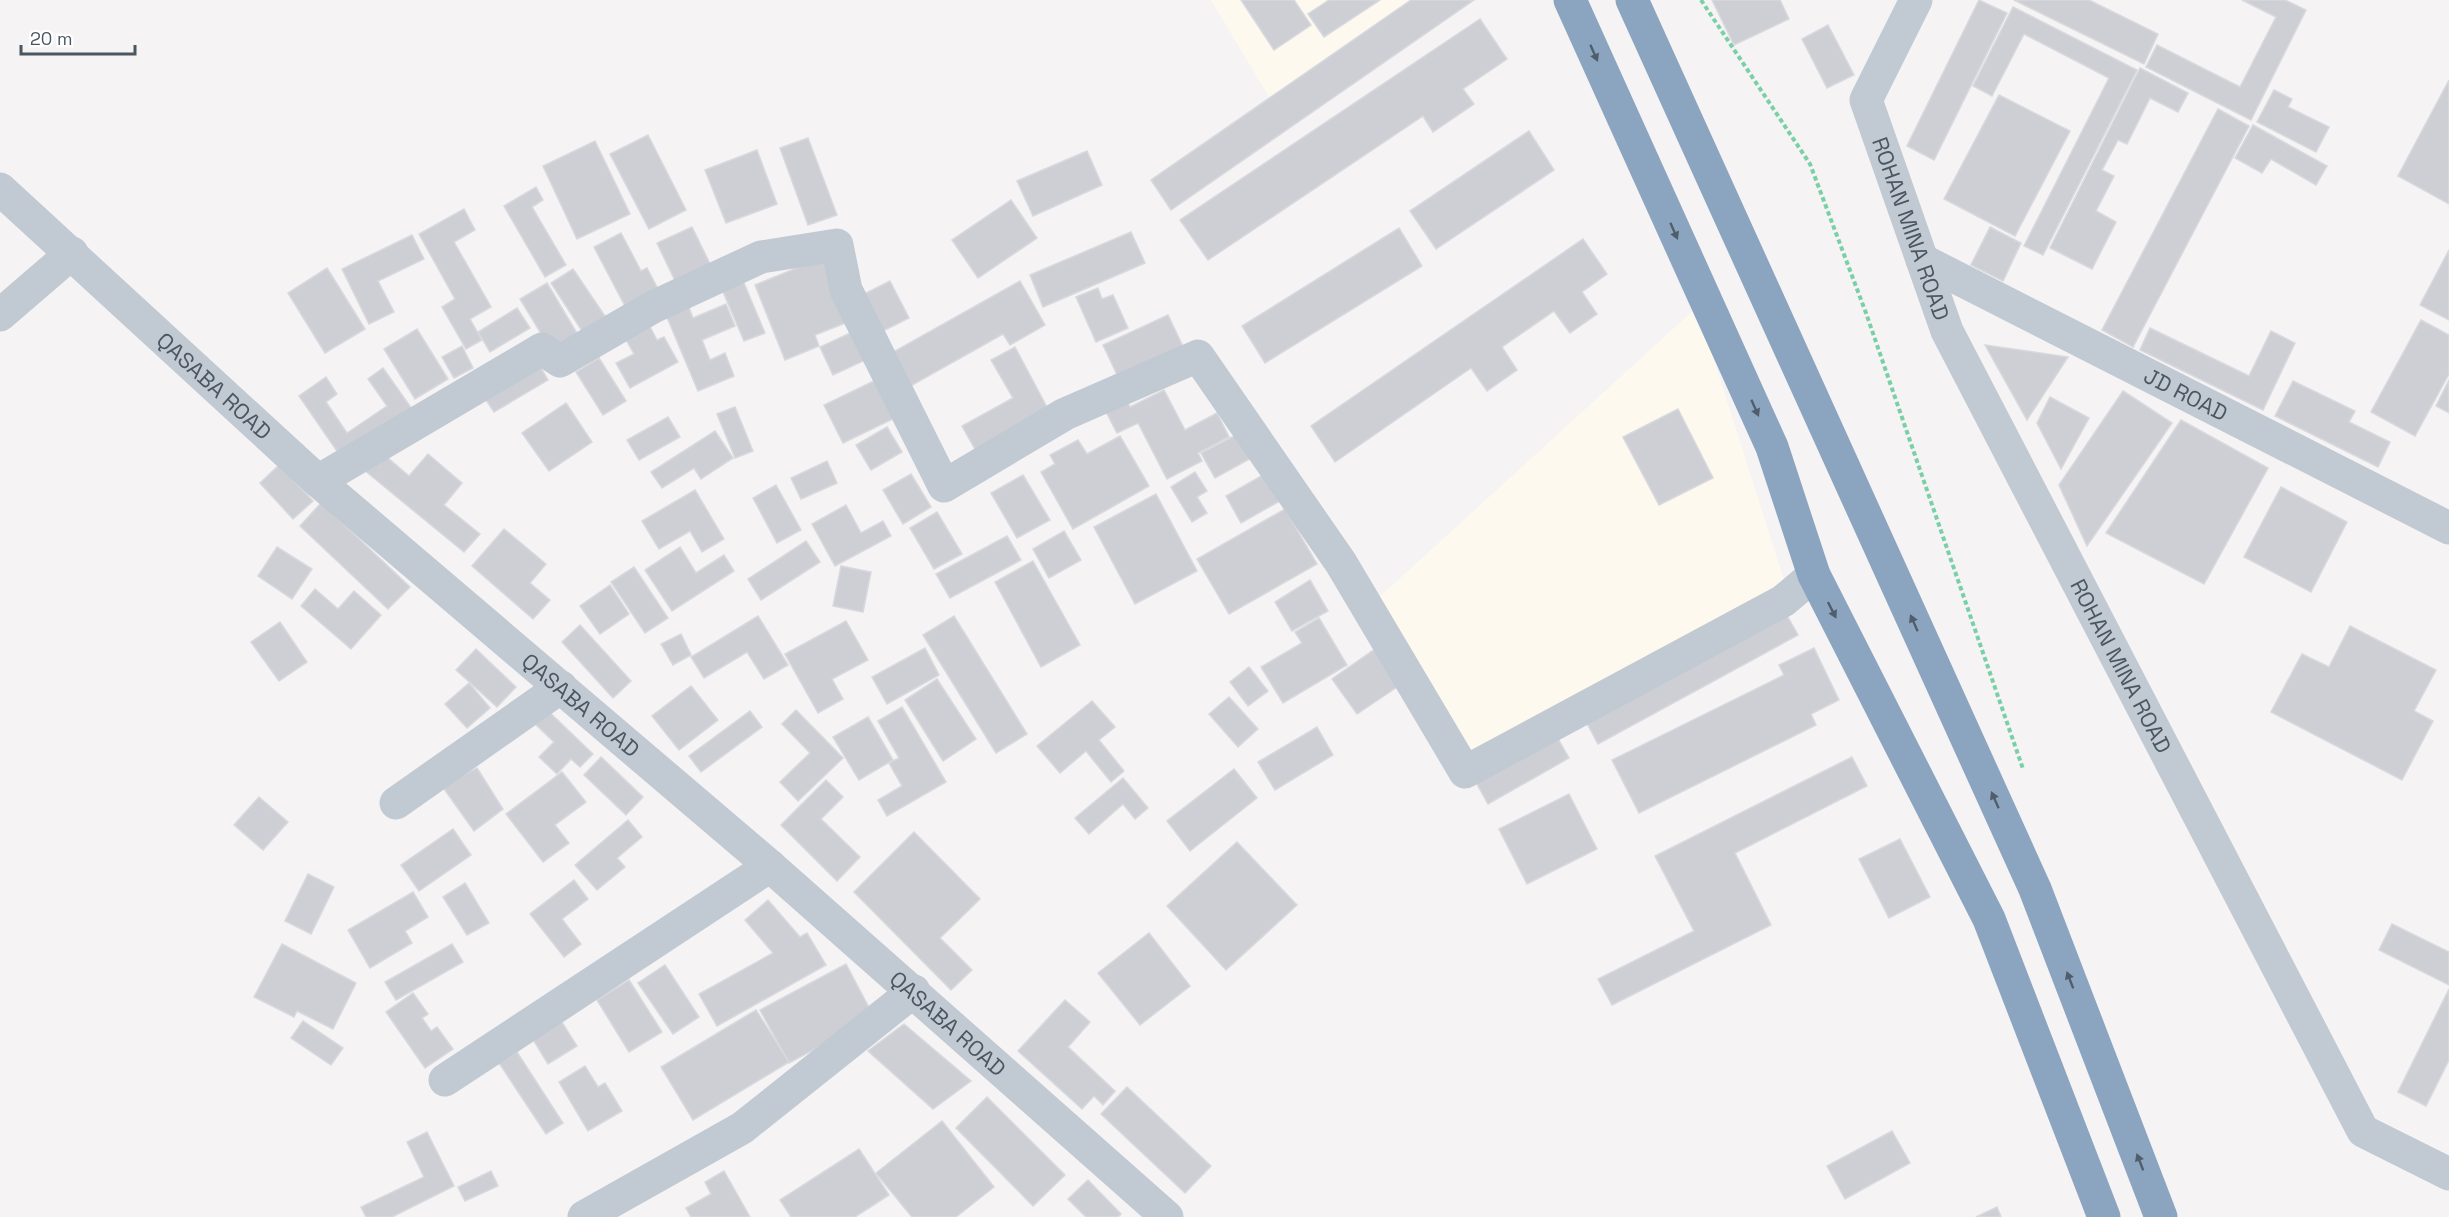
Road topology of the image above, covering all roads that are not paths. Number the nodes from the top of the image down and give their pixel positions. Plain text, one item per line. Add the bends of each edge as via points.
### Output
1 (1570, 0) edge
2 (1632, 0) edge
3 (1916, 0) edge
4 (0, 189) edge
5 (72, 253) junction
6 (1922, 260) junction
7 (0, 315) edge
8 (318, 482) junction
9 (2449, 528) edge
10 (1814, 575) junction
11 (561, 687) junction
12 (396, 803) dead end
13 (770, 866) junction
14 (914, 992) junction
15 (445, 1080) dead end
16 (2449, 1174) edge
17 (584, 1217) edge
18 (1167, 1217) edge
19 (2104, 1217) edge
20 (2160, 1217) edge

1 -> 10 highway via 1772,447
20 -> 2 highway via 2035,889
3 - 6 street, ROHAN MINA ROAD via 1866,100
4 - 5 street, QASABA ROAD
5 - 7 street
5 - 8 street, QASABA ROAD
6 - 9 street, JD ROAD
6 - 16 street, ROHAN MINA ROAD via 1947,331 2363,1131
8 - 10 street via 542,349 560,361 653,307 761,257 835,238 846,290 944,486 1065,414 1198,356 1341,563 1465,772 1783,601
8 - 11 street, QASABA ROAD
10 -> 19 highway via 1989,919
11 - 12 street
11 - 13 street, QASABA ROAD
13 - 14 street, QASABA ROAD
13 - 15 street
14 - 17 street via 742,1128
14 - 18 street, QASABA ROAD

